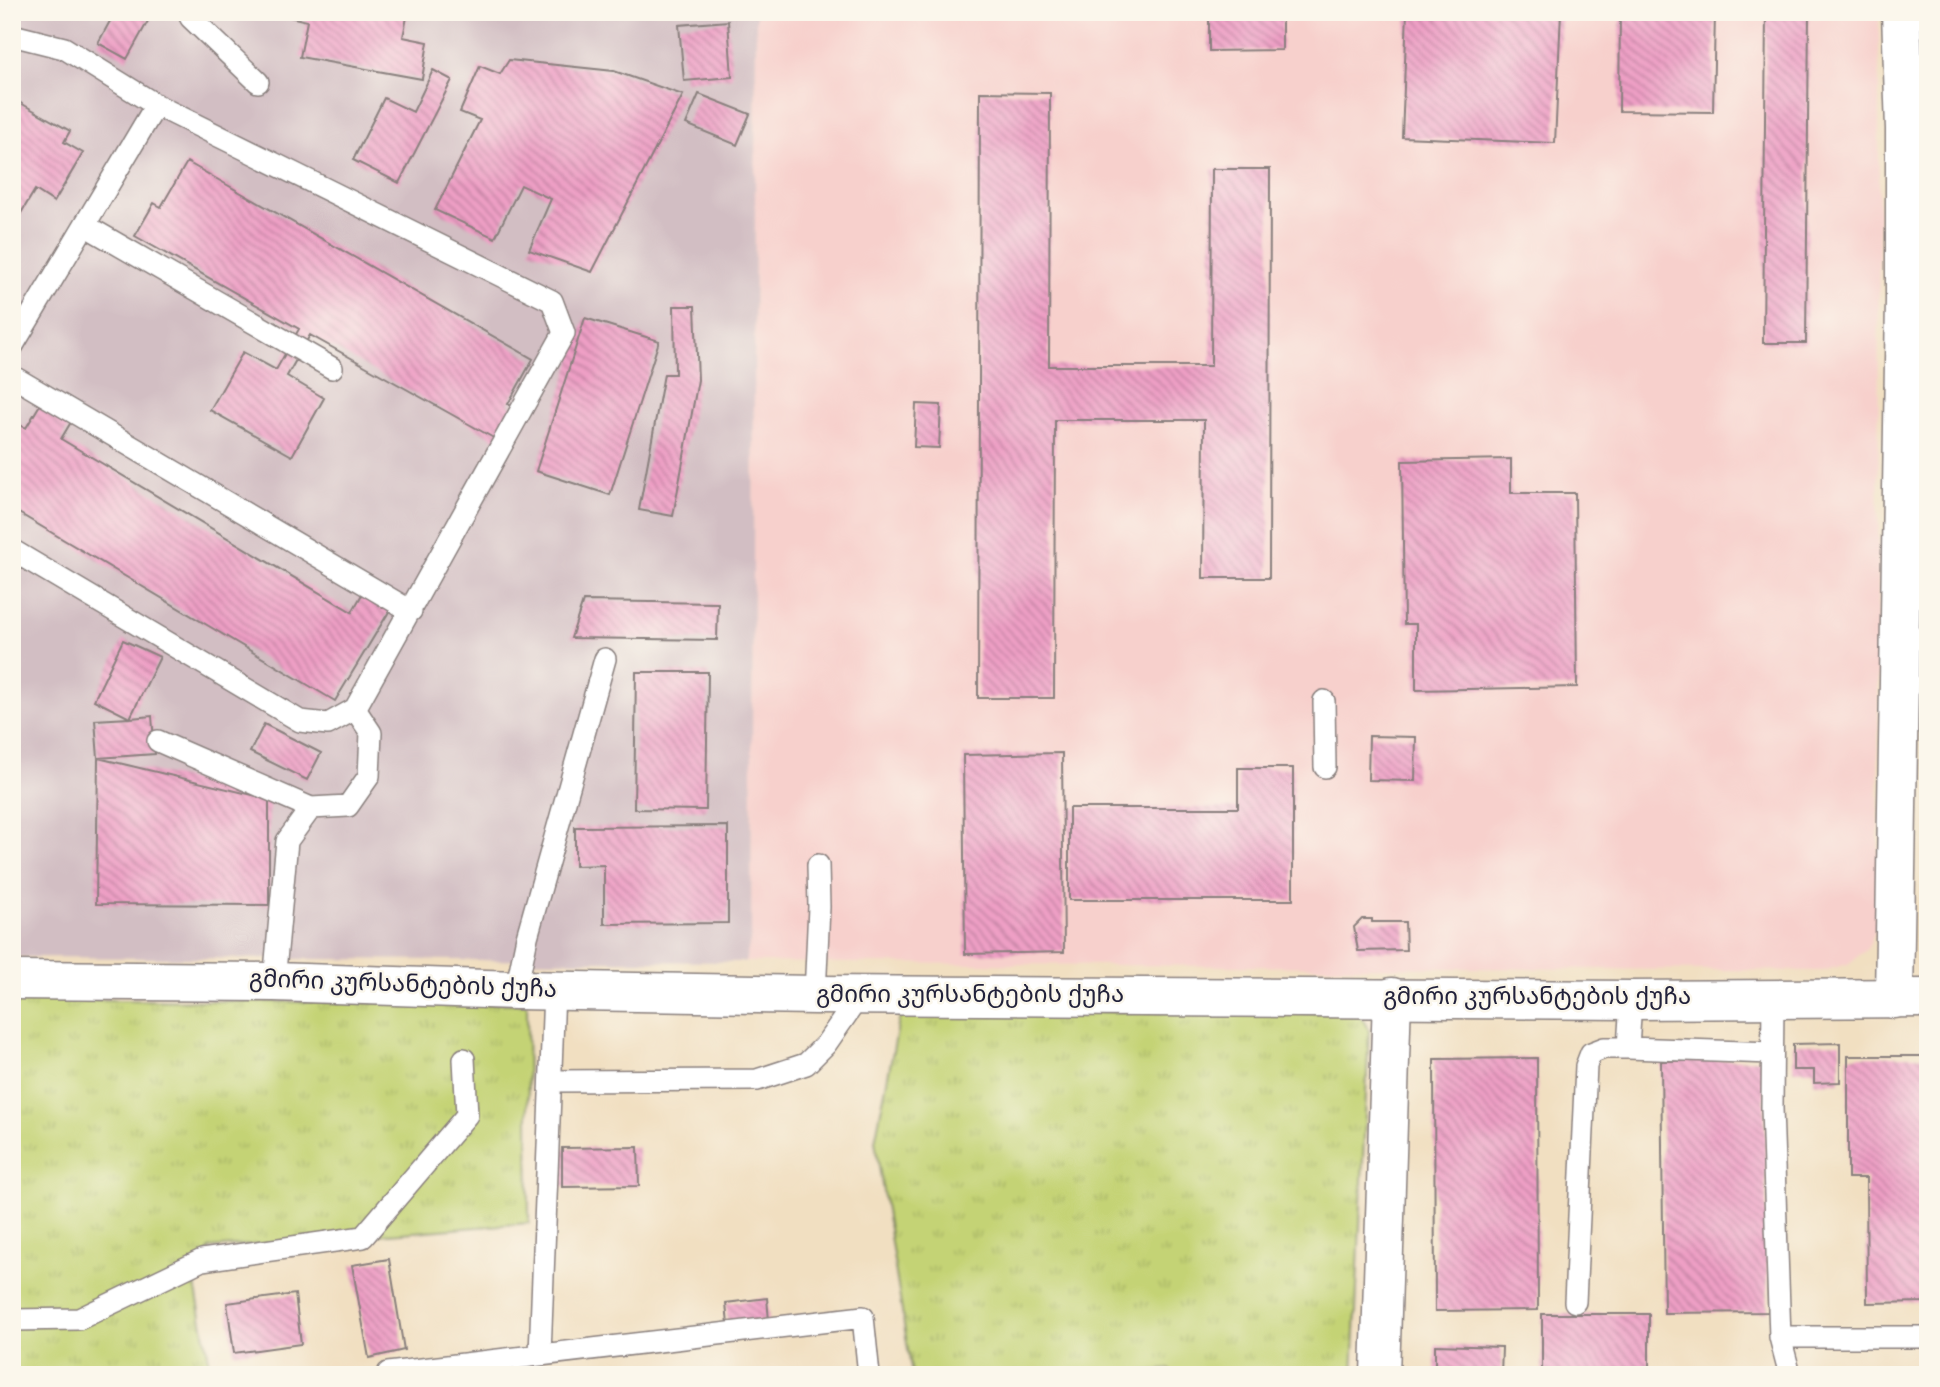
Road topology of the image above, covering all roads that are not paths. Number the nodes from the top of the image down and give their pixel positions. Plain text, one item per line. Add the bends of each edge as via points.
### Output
1 (192, 12) edge
2 (1901, 12) edge
3 (12, 35) edge
4 (258, 82) dead end
5 (156, 105) junction
6 (86, 226) junction
7 (1916, 298) edge
8 (12, 346) edge
9 (332, 368) dead end
10 (12, 376) edge
11 (12, 550) edge
12 (411, 611) junction
13 (1914, 639) edge
14 (605, 659) dead end
15 (1324, 702) dead end
16 (355, 709) junction
17 (158, 741) dead end
18 (1325, 767) dead end
19 (311, 808) junction
20 (818, 865) dead end
21 (12, 981) edge
22 (274, 982) junction
23 (516, 990) junction
24 (554, 991) junction
25 (815, 995) junction
26 (860, 995) junction
27 (1392, 997) junction
28 (1773, 999) junction
29 (1911, 999) edge
30 (1631, 1000) junction
31 (1628, 1048) junction
32 (1772, 1053) junction
33 (464, 1059) dead end
34 (551, 1081) junction
35 (1575, 1302) dead end
36 (12, 1320) edge
37 (1928, 1336) edge
38 (1780, 1337) junction
39 (540, 1354) junction
40 (388, 1375) edge
41 (869, 1375) edge
42 (1380, 1375) edge
43 (1790, 1375) edge

1 - 4 lane via 191,18
2 - 7 street
3 - 5 lane via 64,48
5 - 6 lane
5 - 12 lane via 552,300 564,333
6 - 8 lane
6 - 9 lane
7 - 13 street
10 - 12 lane
11 - 16 lane via 300,721 328,724
12 - 16 lane
13 - 29 street
14 - 23 lane
15 - 18 lane
16 - 19 lane via 371,733 369,776 348,806
17 - 19 lane
19 - 22 lane via 287,841
20 - 25 lane
21 - 22 street, გმირი კურსანტების ქუჩა
22 - 23 street, გმირი კურსანტების ქუჩა
23 - 24 street, გმირი კურსანტების ქუჩა
24 - 25 street, გმირი კურსანტების ქუჩა
24 - 34 lane
25 - 26 street, გმირი კურსანტების ქუჩა
26 - 27 street, გმირი კურსანტების ქუჩა
26 - 34 lane via 806,1064 757,1080
27 - 30 street, გმირი კურსანტების ქუჩა
27 - 42 street
28 - 29 street, გმირი კურსანტების ქუჩა
28 - 30 street, გმირი კურსანტების ქუჩა
28 - 32 lane
30 - 31 lane
31 - 32 lane
31 - 35 lane via 1591,1053 1586,1066
32 - 38 lane
33 - 36 lane via 467,1115 363,1237 202,1260 79,1320
34 - 39 lane
37 - 38 lane
38 - 43 lane
39 - 40 lane
39 - 41 lane via 863,1317

